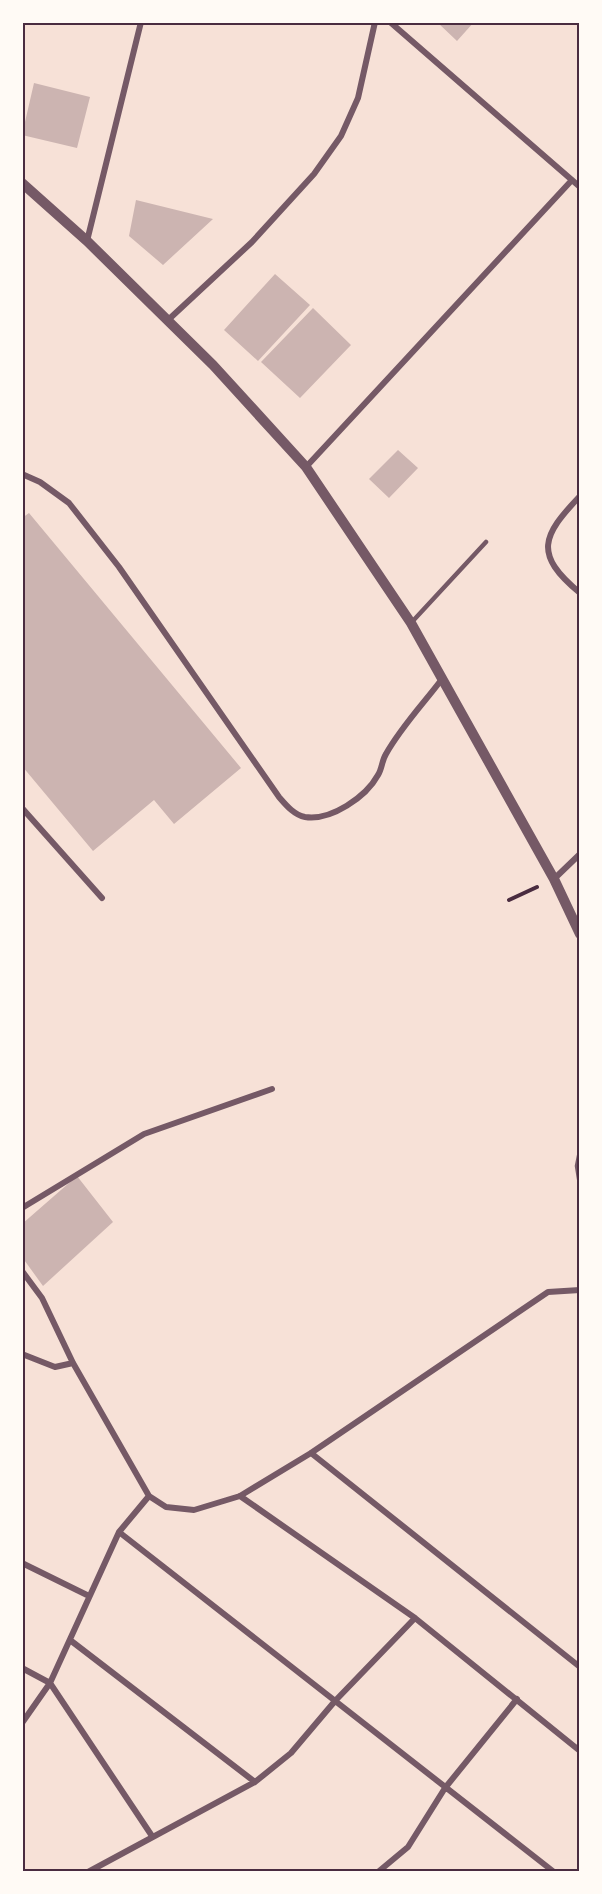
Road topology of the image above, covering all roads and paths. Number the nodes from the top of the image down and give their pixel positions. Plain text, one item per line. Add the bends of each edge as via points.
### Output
1 (141, 22) edge
2 (375, 22) edge
3 (390, 22) edge
4 (572, 180) junction
5 (22, 183) edge
6 (579, 187) edge
7 (87, 241) junction
8 (167, 321) junction
9 (306, 467) junction
10 (22, 474) edge
11 (579, 496) edge
12 (486, 542) dead end
13 (579, 593) edge
14 (411, 623) junction
15 (442, 679) junction
16 (22, 808) edge
17 (579, 854) edge
18 (554, 879) junction
19 (102, 898) dead end
20 (509, 900) dead end
21 (579, 934) edge
22 (272, 1089) dead end
23 (579, 1151) edge
24 (579, 1185) edge
25 (22, 1208) edge
26 (22, 1271) edge
27 (579, 1290) edge
28 (22, 1354) edge
29 (73, 1363) junction
30 (311, 1453) junction
31 (149, 1496) junction
32 (240, 1496) junction
33 (119, 1532) junction
34 (22, 1563) edge
35 (89, 1596) junction
36 (415, 1618) junction
37 (70, 1640) junction
38 (579, 1667) edge
39 (22, 1668) edge
40 (50, 1683) junction
41 (517, 1699) junction
42 (335, 1701) junction
43 (22, 1723) edge
44 (579, 1750) edge
45 (255, 1782) junction
46 (445, 1788) junction
47 (152, 1836) junction
48 (88, 1872) edge
49 (378, 1872) edge
50 (554, 1872) edge

1 - 7 street
2 - 8 street via 358,98 340,136 314,174 252,242
3 - 4 street
4 - 6 street
4 - 9 street
5 - 7 street
7 - 8 street
8 - 9 street via 213,364
9 - 14 street
10 - 15 street via 69,503 119,567 279,797 304,817 319,816 357,799 370,787 386,754
11 - 13 street via 557,519 547,543 552,565
12 - 14 lane
14 - 15 street
15 - 18 street
16 - 19 street
17 - 18 street
18 - 20 path
18 - 21 street
22 - 25 street via 144,1134
23 - 24 lane
26 - 29 street via 42,1298
27 - 30 street via 548,1292
28 - 29 street via 55,1367
29 - 31 street
30 - 32 street
30 - 38 street
31 - 32 street via 166,1507 194,1510
31 - 33 street
32 - 36 street
33 - 35 street
33 - 42 street
34 - 35 street
35 - 37 street
36 - 41 street
36 - 42 street
37 - 40 street
37 - 45 street
39 - 40 street
40 - 43 street
40 - 47 street
41 - 44 street
41 - 46 street
42 - 45 street via 291,1753
42 - 46 street
45 - 47 street
46 - 49 street via 408,1847
46 - 50 street
47 - 48 street

